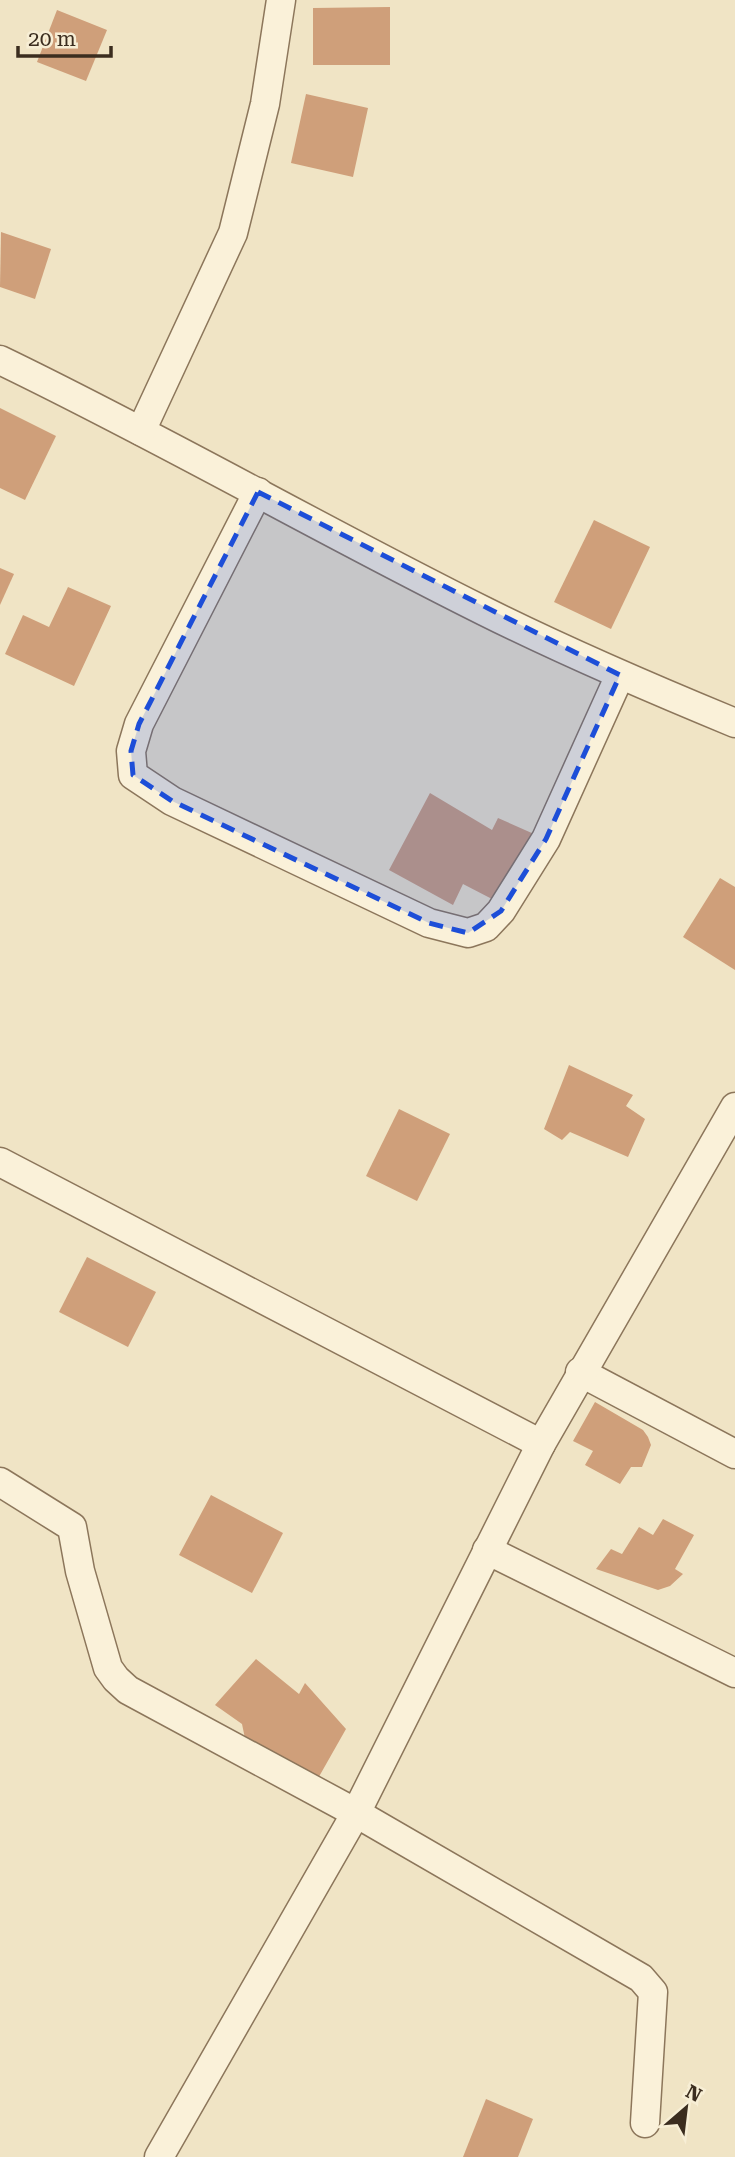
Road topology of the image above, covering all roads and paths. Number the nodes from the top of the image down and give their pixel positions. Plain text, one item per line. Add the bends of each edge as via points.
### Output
1 (281, 0) edge
2 (0, 360) edge
3 (141, 431) junction
4 (258, 492) junction
5 (620, 675) junction
6 (735, 723) edge
7 (735, 1107) edge
8 (0, 1161) edge
9 (580, 1372) junction
10 (541, 1444) junction
11 (735, 1454) edge
12 (0, 1482) edge
13 (487, 1550) junction
14 (735, 1673) edge
15 (356, 1814) junction
16 (645, 2123) dead end
17 (159, 2157) edge

1 - 3 street via 265,104 233,233
2 - 3 street
3 - 4 street
4 - 5 street via 483,611
4 - 5 street via 139,724 131,751 133,775 172,800 429,923 468,933 486,927 501,911 546,839
5 - 6 street
7 - 9 street
8 - 10 street
9 - 10 street
9 - 11 street
10 - 13 street
12 - 15 street via 72,1527 108,1668 116,1679 128,1690
13 - 14 street
13 - 15 street
15 - 16 street via 641,1979 653,1992
15 - 17 street

